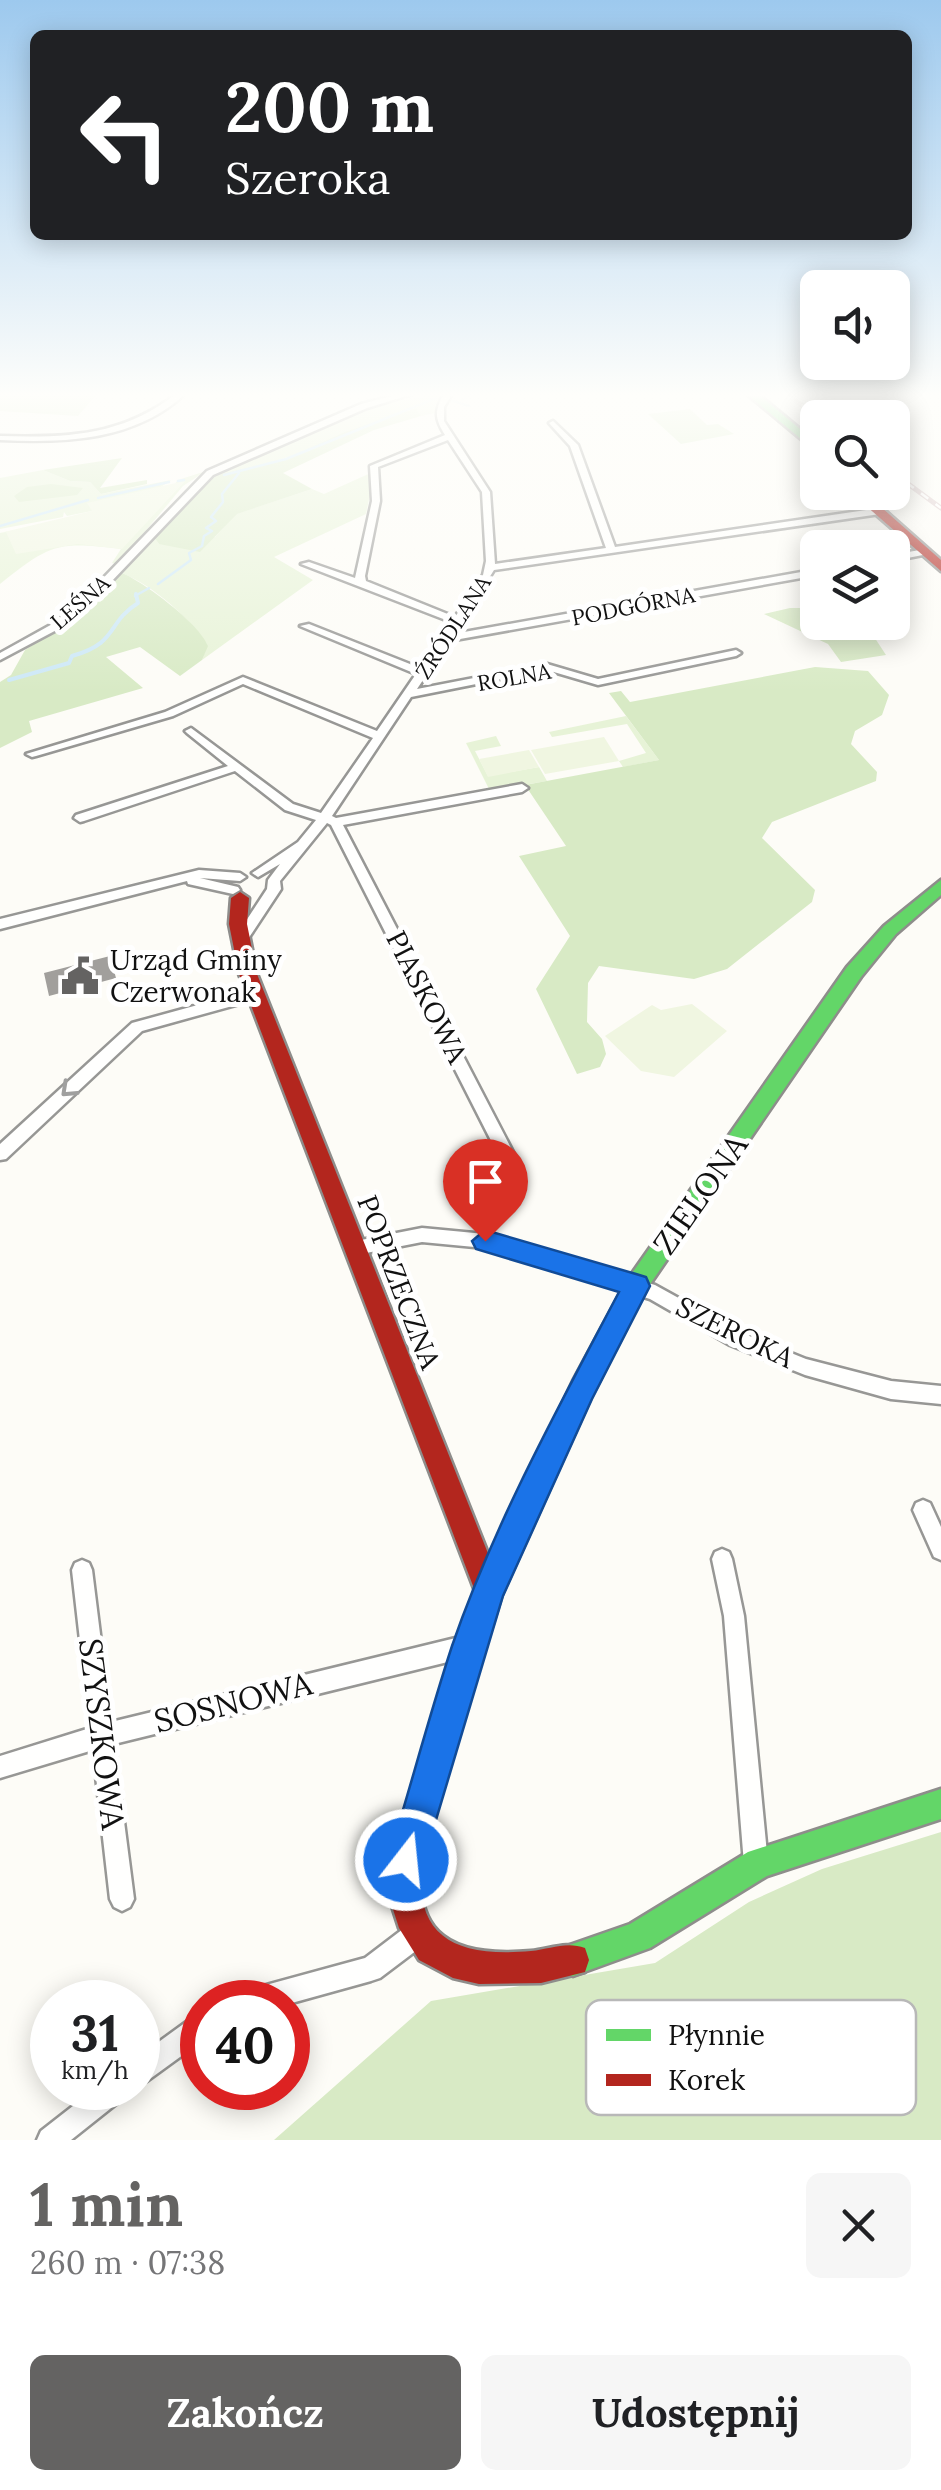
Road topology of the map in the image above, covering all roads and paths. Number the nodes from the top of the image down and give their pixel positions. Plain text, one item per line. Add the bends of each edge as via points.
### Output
1 (191, 494) edge
2 (376, 494) edge
3 (486, 494) edge
4 (592, 494) edge
5 (880, 511) joint
6 (612, 551) junction
7 (933, 560) edge
8 (306, 564) dead end
9 (490, 568) junction
10 (800, 575) edge
11 (361, 583) junction
12 (459, 622) junction
13 (306, 626) dead end
14 (449, 638) junction
15 (736, 652) dead end
16 (0, 657) edge
17 (424, 674) junction
18 (409, 694) junction
19 (191, 731) dead end
20 (378, 736) junction
21 (32, 754) dead end
22 (236, 767) junction
23 (522, 788) dead end
24 (80, 818) dead end
25 (329, 821) junction
26 (306, 842) junction
27 (258, 872) junction
28 (274, 880) junction
29 (941, 886) edge
30 (238, 888) junction
31 (265, 898) junction
32 (0, 924) edge
33 (243, 936) junction
34 (256, 994) junction
35 (0, 1154) edge
36 (516, 1173) dead end
37 (356, 1248) junction
38 (636, 1286) junction
39 (941, 1395) edge
40 (923, 1510) dead end
41 (941, 1550) edge
42 (722, 1559) dead end
43 (82, 1570) dead end
44 (489, 1591) junction
45 (468, 1646) junction
46 (104, 1735) junction
47 (0, 1767) edge
48 (941, 1804) edge
49 (756, 1864) junction
50 (122, 1899) dead end
51 (416, 1936) junction
52 (310, 1985) edge
53 (88, 2110) edge
54 (50, 2140) edge

1 - 16 street, LEŚNA via 85,603
2 - 11 street
3 - 9 street, ŹRÓDLANA
4 - 6 street
5 - 6 street
5 - 7 street
6 - 9 street
8 - 11 street
9 - 12 street, ŹRÓDLANA
10 - 14 street, PODGÓRNA
11 - 12 street
12 - 14 street, ŹRÓDLANA
13 - 17 street
14 - 17 street, ŹRÓDLANA
15 - 18 street, ROLNA via 598,682 547,667
17 - 18 street, ŹRÓDLANA
18 - 20 street, ŹRÓDLANA
19 - 22 street
20 - 21 street via 249,681 230,683 169,714
20 - 25 street, ŹRÓDLANA
22 - 24 street
22 - 25 street via 290,807
23 - 25 street
25 - 26 street, ŹRÓDLANA
25 - 36 street, PIASKOWA
26 - 27 street, ŹRÓDLANA
26 - 28 street, ŹRÓDLANA
27 - 28 street
27 - 30 street, ŹRÓDLANA
28 - 31 street, ŹRÓDLANA
29 - 38 street, ZIELONA via 854,972
30 - 31 street
30 - 32 street via 182,880
30 - 33 street, POPRZECZNA
31 - 33 street, ŹRÓDLANA
33 - 34 street, POPRZECZNA
34 -> 35 street via 138,1027
34 - 37 street, POPRZECZNA
37 - 38 street, SZEROKA via 422,1235 466,1236
37 - 44 street, POPRZECZNA
38 - 39 street, SZEROKA via 805,1367
38 - 44 street, ZIELONA
40 - 41 street
42 - 49 street via 734,1616
43 - 46 street, SZYSZKOWA
44 - 45 street, ZIELONA
45 - 46 street, SOSNOWA
45 - 51 street, ZIELONA via 406,1860 403,1895
46 - 47 street, SOSNOWA
46 - 50 street, SZYSZKOWA
48 - 49 street
49 - 51 street via 625,1943 547,1966 460,1969
51 - 52 street via 371,1969
53 - 54 street

